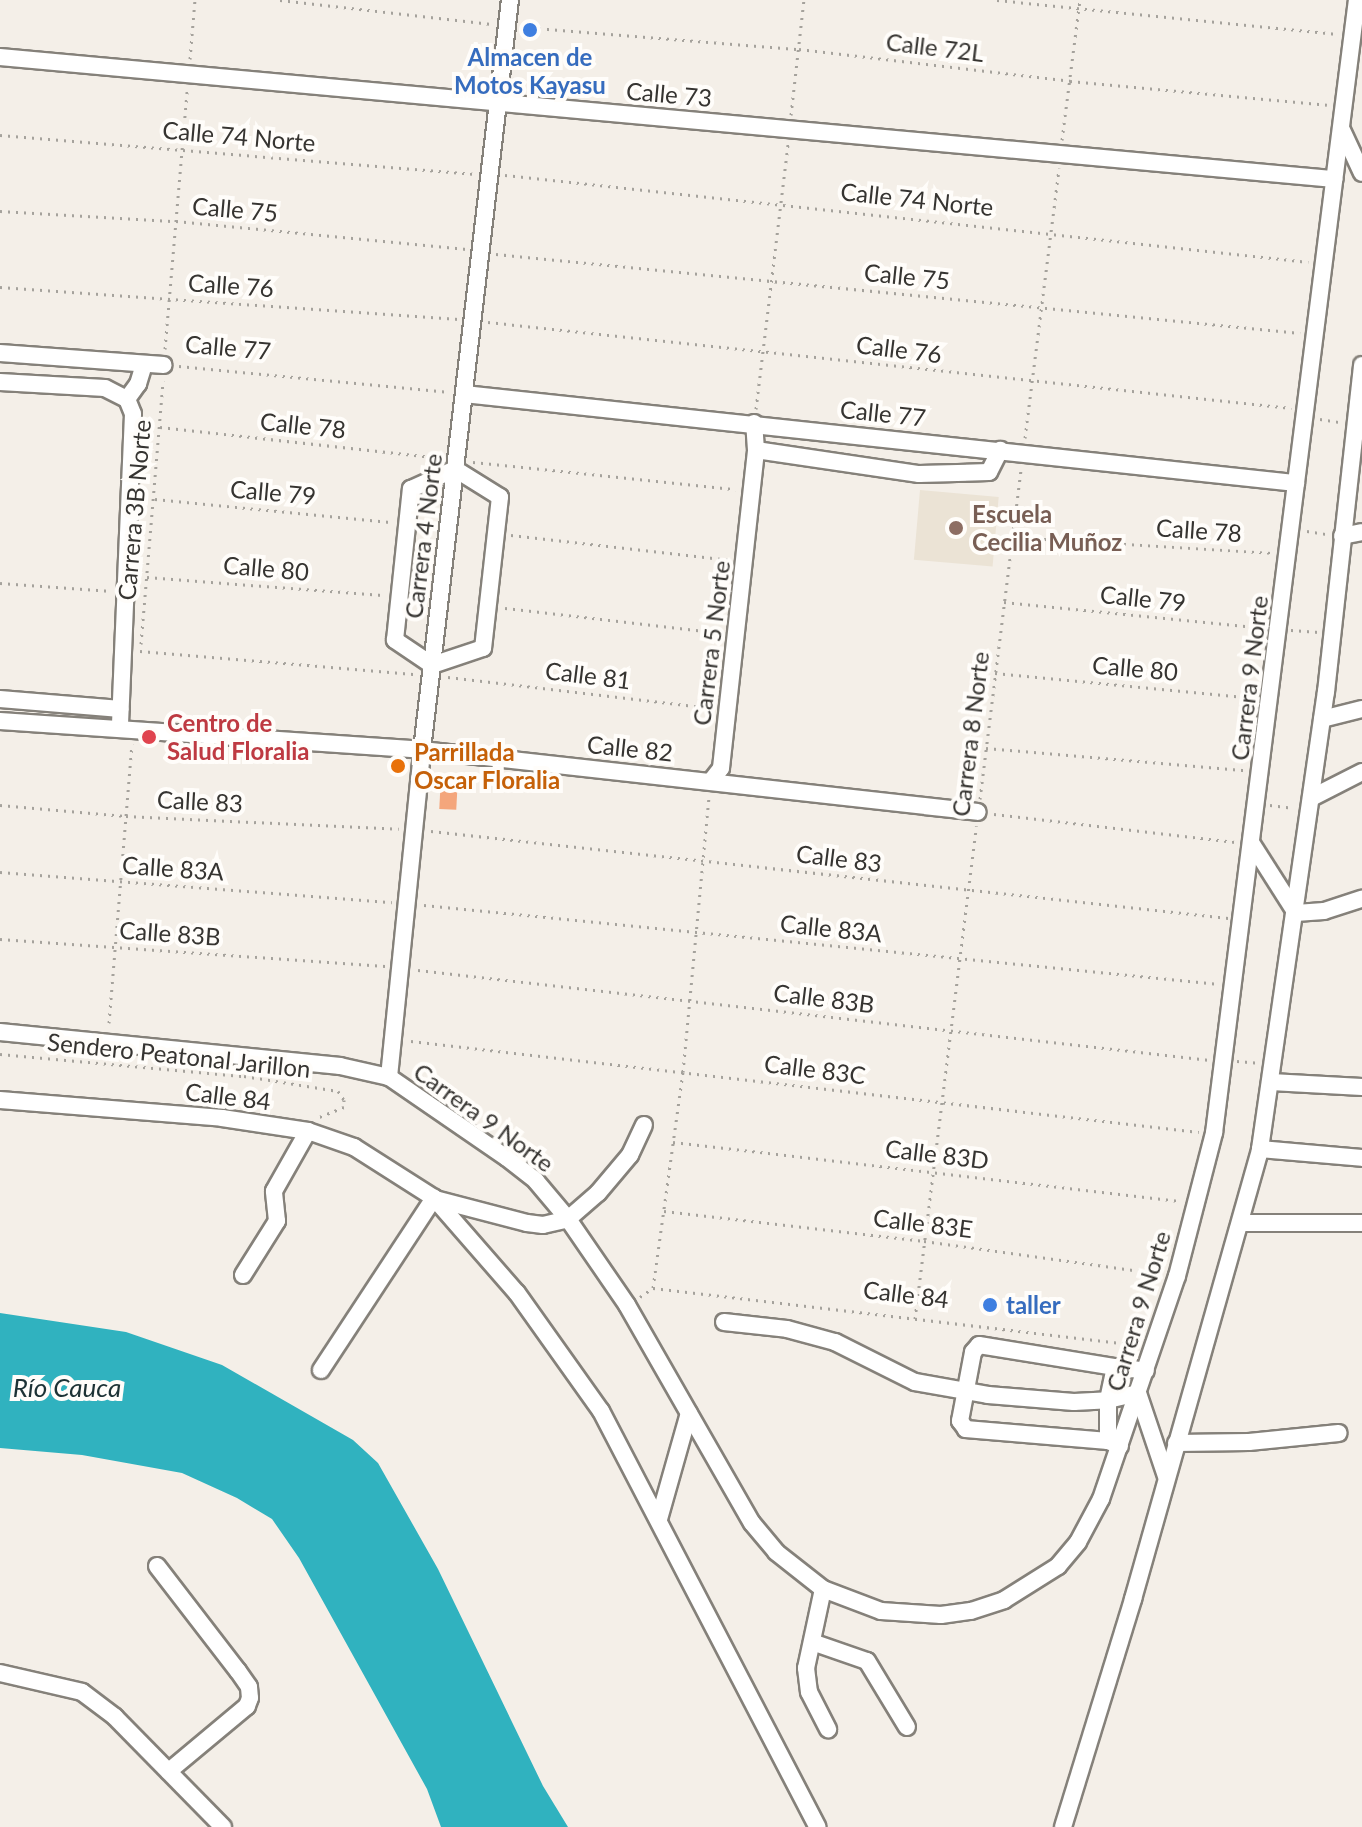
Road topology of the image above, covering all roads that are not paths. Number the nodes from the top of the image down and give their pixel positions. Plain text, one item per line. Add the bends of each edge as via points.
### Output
1 (510, 0) edge
2 (1357, 0) edge
3 (0, 57) edge
4 (499, 103) junction
5 (1341, 129) junction
6 (1362, 173) edge
7 (1334, 179) junction
8 (0, 353) edge
9 (64, 358) junction
10 (144, 364) junction
11 (164, 365) road end
12 (1362, 365) edge
13 (0, 382) edge
14 (63, 385) junction
15 (457, 393) junction
16 (127, 399) junction
17 (754, 423) junction
18 (756, 450) junction
19 (1000, 450) junction
20 (449, 464) junction
21 (1296, 483) junction
22 (1362, 532) edge
23 (1342, 536) junction
24 (432, 665) junction
25 (0, 699) edge
26 (121, 709) junction
27 (1362, 709) edge
28 (1322, 719) junction
29 (0, 721) edge
30 (127, 730) junction
31 (422, 750) junction
32 (1362, 772) edge
33 (711, 781) junction
34 (1310, 804) junction
35 (978, 812) road end
36 (1252, 844) junction
37 (1362, 899) edge
38 (1296, 913) junction
39 (0, 1032) edge
40 (1272, 1073) junction
41 (389, 1077) junction
42 (1362, 1087) edge
43 (0, 1100) edge
44 (644, 1125) dead end
45 (308, 1131) junction
46 (1260, 1149) junction
47 (1362, 1158) edge
48 (434, 1198) junction
49 (568, 1219) junction
50 (1242, 1223) junction
51 (1362, 1223) edge
52 (243, 1275) dead end
53 (724, 1322) dead end
54 (1115, 1367) junction
55 (321, 1370) dead end
56 (1146, 1371) junction
57 (965, 1391) junction
58 (1138, 1393) junction
59 (1108, 1400) junction
60 (689, 1413) junction
61 (1339, 1433) dead end
62 (1176, 1443) junction
63 (1114, 1444) junction
64 (1167, 1477) junction
65 (659, 1519) junction
66 (157, 1566) dead end
67 (823, 1589) junction
68 (812, 1642) junction
69 (0, 1673) edge
70 (907, 1727) dead end
71 (828, 1729) dead end
72 (169, 1771) junction
73 (223, 1827) edge
74 (818, 1827) edge
75 (1063, 1827) edge

1 - 4 street, Carrera 4 Norte
2 - 5 street, Carrera 9 Norte
3 - 4 street, Calle 73
4 - 7 street, Calle 73
4 - 15 street, Carrera 4 Norte
5 - 6 street
5 - 7 street, Carrera 9 Norte
7 - 21 street, Carrera 9 Norte
8 - 9 street, Calle 77
9 - 10 street, Calle 77
9 - 14 street
10 - 11 street, Calle 77
10 - 16 street
12 - 23 street
13 - 14 street
14 - 16 street via 105,388
15 - 17 street, Calle 77
15 - 20 street, Carrera 4 Norte
16 - 26 street via 133,414
17 - 18 street, Carrera 5 Norte
17 - 19 street, Calle 77
18 - 19 street via 935,474 989,472
18 - 33 street, Carrera 5 Norte via 721,768
19 - 21 street, Calle 77
20 - 24 street, Carrera 4 Norte
20 - 24 street via 411,489 395,640
20 - 24 street via 500,497 483,648
21 - 36 street, Carrera 9 Norte
22 - 23 street
23 - 28 street
24 - 31 street, Carrera 4 Norte
25 - 26 street
26 - 30 street
27 - 28 street
28 - 34 street
29 - 30 street, Calle 82
30 - 31 street, Calle 82
31 - 33 street, Calle 82
31 - 41 street, Carrera 4 Norte
32 - 34 street
33 - 35 street, Calle 82
34 - 38 street
36 - 38 street
36 - 56 street, Carrera 9 Norte via 1214,1133
37 - 38 street
38 - 40 street
39 - 41 street, Calle 84 via 325,1064
40 - 42 street
40 - 46 street
41 - 49 street, Carrera 9 Norte via 536,1181
43 - 45 street, Calle 84 via 222,1118
44 - 49 street via 630,1155
45 - 48 street, Calle 84 via 354,1147
45 - 52 street via 274,1191 277,1221
46 - 47 street
46 - 50 street
48 - 49 street via 527,1223
48 - 55 street
48 - 65 street via 517,1293 601,1411
49 - 60 street, Carrera 9 Norte via 627,1305
50 - 51 street
50 - 62 street
53 - 57 street via 835,1342 915,1382
54 - 56 street
54 - 57 street via 979,1345
54 - 59 street
56 - 58 street, Carrera 9 Norte
57 - 59 street via 1074,1402
57 - 63 street via 960,1421 966,1429
58 - 59 street
58 - 63 street, Carrera 9 Norte
58 - 64 street
59 - 63 street
60 - 65 street
60 - 67 street, Carrera 9 Norte via 752,1523 776,1552
61 - 62 street
62 - 64 street
63 - 67 street, Carrera 9 Norte via 1101,1499 1078,1542 1058,1566 1004,1600 971,1611 909,1615 881,1611
64 - 75 street
65 - 74 street
66 - 72 street via 244,1679 250,1698
67 - 68 street
68 - 70 street via 867,1661
68 - 71 street via 806,1668 809,1692
69 - 72 street via 82,1692
72 - 73 street

